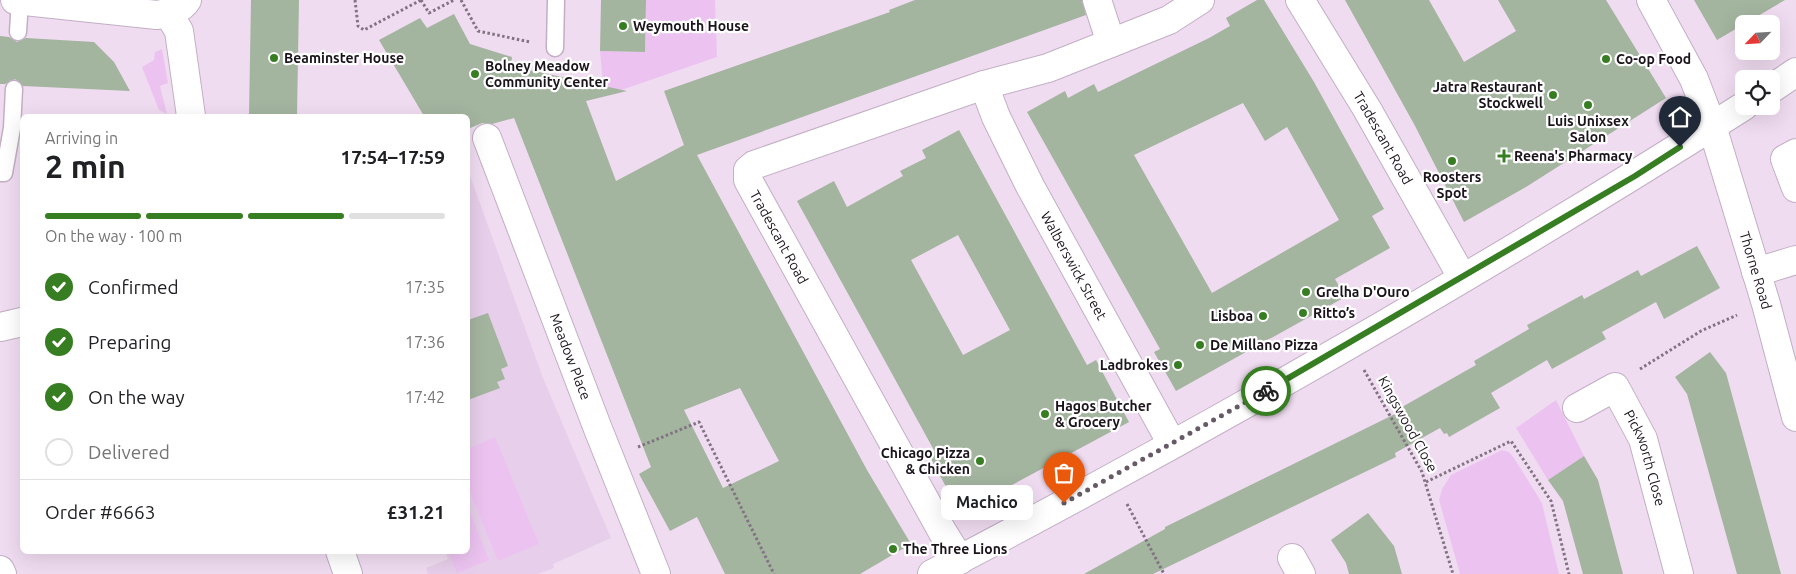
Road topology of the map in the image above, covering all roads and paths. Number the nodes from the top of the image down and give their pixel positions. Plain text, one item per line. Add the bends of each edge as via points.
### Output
1 (16, 0) edge
2 (20, 0) edge
3 (355, 0) edge
4 (421, 0) edge
5 (454, 0) edge
6 (461, 0) edge
7 (556, 0) edge
8 (1097, 0) edge
9 (1200, 0) edge
10 (1300, 0) edge
11 (1651, 0) edge
12 (178, 6) edge
13 (18, 32) dead end
14 (1111, 43) junction
15 (555, 48) joint
16 (1796, 72) edge
17 (1780, 82) edge
18 (984, 85) junction
19 (14, 89) dead end
20 (1735, 112) edge
21 (191, 114) edge
22 (1712, 126) junction
23 (487, 138) dead end
24 (1796, 153) edge
25 (0, 173) edge
26 (1796, 188) edge
27 (1796, 260) edge
28 (1756, 272) junction
29 (1462, 277) junction
30 (1766, 304) junction
31 (20, 322) edge
32 (0, 327) edge
33 (1368, 376) dead end
34 (1616, 387) junction
35 (1578, 408) dead end
36 (1796, 417) edge
37 (1172, 444) junction
38 (610, 459) junction
39 (1113, 477) junction
40 (1426, 482) junction
41 (341, 554) edge
42 (960, 560) junction
43 (0, 570) edge
44 (2, 574) edge
45 (348, 574) edge
46 (656, 574) edge
47 (774, 574) edge
48 (932, 574) edge
49 (1164, 574) edge
50 (1453, 574) edge
51 (1568, 574) edge
52 (1679, 574) edge

1 - 2 main road
2 - 12 main road via 147,14
2 - 13 lane
3 - 4 path via 358,26 364,30
4 - 5 path via 429,13
6 - 15 path via 478,31
7 - 15 lane
8 - 14 main road
9 - 14 main road, Tradescant Road via 1169,20
10 - 29 main road, Tradescant Road via 1367,109
11 - 22 main road, Thorne Road via 1694,79
12 - 21 main road
14 - 18 main road, Tradescant Road via 1048,68
16 - 17 main road
18 - 37 main road, Walberswick Street via 1030,186
18 - 42 main road, Tradescant Road via 754,165 748,170 748,180
19 - 25 lane via 12,128 4,173
20 - 22 main road
22 - 28 main road, Thorne Road
22 - 29 main road via 1635,176
23 - 38 main road, Meadow Place
24 - 26 main road via 1785,159
27 - 28 main road
28 - 30 main road, Thorne Road
29 - 37 main road
30 - 34 path via 1701,331
30 - 36 main road, Thorne Road
31 - 32 main road
33 - 40 path, Kingswood Close
34 - 35 main road
34 - 52 main road, Pickworth Close via 1643,439
37 - 39 main road
38 - 46 main road, Meadow Place
38 - 47 path via 699,422
39 - 42 main road
39 - 49 path
40 - 50 path
40 - 51 path, Kingswood Close via 1512,441 1551,501
41 - 45 main road
42 - 48 main road
43 - 44 main road

